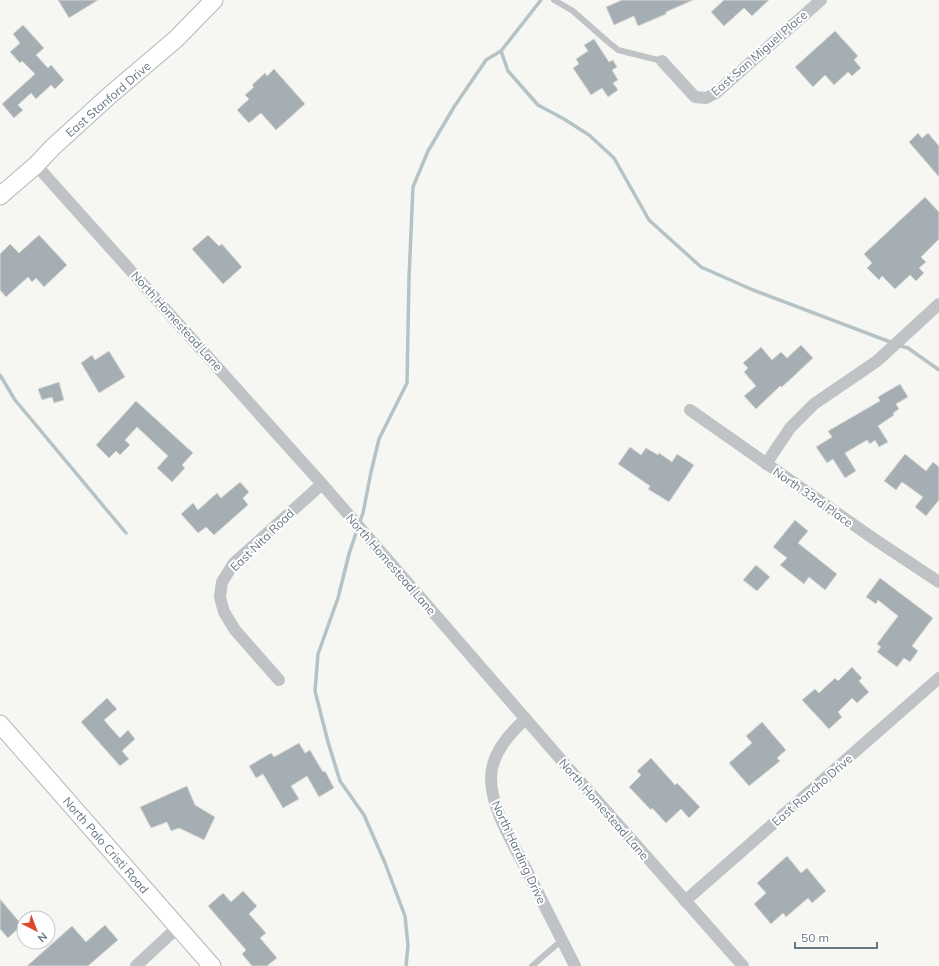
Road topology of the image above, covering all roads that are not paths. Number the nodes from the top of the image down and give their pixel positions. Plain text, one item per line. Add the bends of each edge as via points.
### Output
1 (214, 0) edge
2 (554, 0) edge
3 (821, 0) edge
4 (662, 61) joint
5 (36, 165) junction
6 (0, 196) edge
7 (939, 304) edge
8 (690, 410) dead end
9 (766, 464) junction
10 (322, 484) junction
11 (939, 582) edge
12 (939, 678) edge
13 (279, 680) dead end
14 (526, 719) junction
15 (0, 724) edge
16 (685, 901) junction
17 (178, 927) junction
18 (562, 940) junction
19 (136, 966) edge
20 (212, 966) edge
21 (532, 966) edge
22 (575, 966) edge
23 (743, 966) edge

1 - 5 street, East Stanford Drive via 176,39 83,119
2 - 4 lane via 573,11 618,50
3 - 4 street, East San Miguel Place via 716,93 706,98 695,97
5 - 6 street, East Stanford Drive
5 - 10 street, North Homestead Lane
7 - 9 street via 865,370 814,404 790,428
8 - 9 street, North 33rd Place
9 - 11 street, North 33rd Place
10 - 13 street, East Nita Road via 234,563 222,582 220,597 224,612 235,630
10 - 14 street, North Homestead Lane
12 - 16 street, East Rancho Drive
14 - 16 street, North Homestead Lane
14 - 18 street, North Harding Drive via 516,727 500,748 491,776 492,795 512,843
15 - 17 street, North Palo Cristi Road
16 - 23 street, North Homestead Lane
17 - 19 street
17 - 20 street, North Palo Cristi Road
18 - 21 lane
18 - 22 street, North Harding Drive

